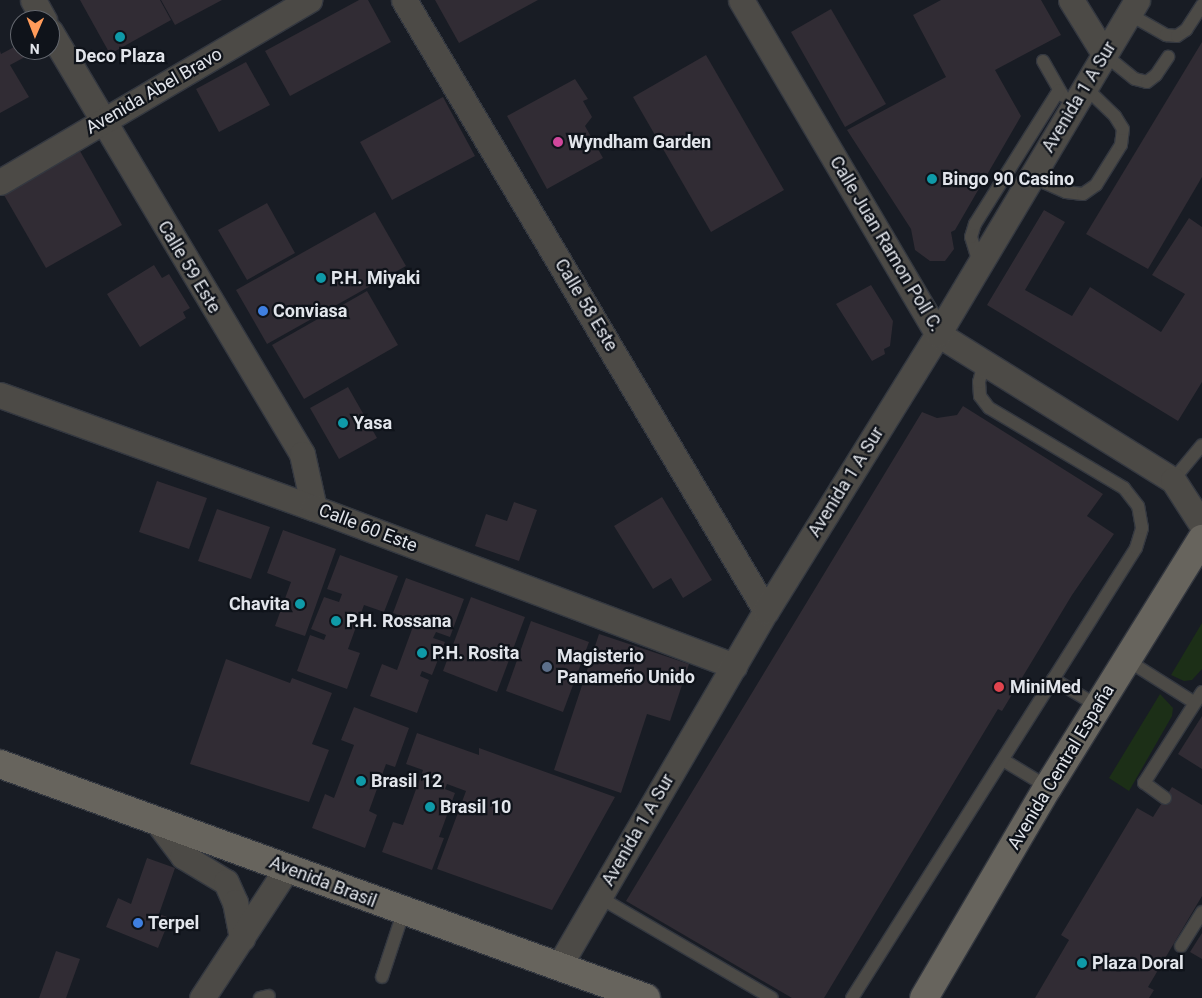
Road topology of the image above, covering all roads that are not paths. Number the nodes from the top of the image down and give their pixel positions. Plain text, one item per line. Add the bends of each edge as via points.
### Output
1 (309, 0) edge
2 (404, 0) edge
3 (741, 0) edge
4 (1071, 0) edge
5 (1202, 5) edge
6 (1133, 7) edge
7 (60, 49) edge
8 (1105, 55) junction
9 (1168, 57) dead end
10 (1043, 61) dead end
11 (1085, 88) junction
12 (1059, 90) junction
13 (1071, 111) junction
14 (101, 122) junction
15 (1032, 177) junction
16 (0, 182) edge
17 (979, 264) junction
18 (938, 334) junction
19 (984, 363) junction
20 (0, 395) edge
21 (1202, 446) edge
22 (1173, 480) junction
23 (314, 508) junction
24 (1202, 524) edge
25 (1202, 539) edge
26 (766, 611) junction
27 (1127, 660) junction
28 (734, 666) junction
29 (1053, 680) junction
30 (1202, 692) edge
31 (1195, 703) junction
32 (1098, 706) junction
33 (1003, 760) junction
34 (0, 764) edge
35 (1048, 787) junction
36 (1165, 798) dead end
37 (159, 824) junction
38 (287, 868) junction
39 (599, 897) junction
40 (1202, 912) edge
41 (404, 913) junction
42 (242, 938) junction
43 (1181, 946) dead end
44 (559, 966) junction
45 (382, 977) dead end
46 (202, 998) edge
47 (646, 998) edge
48 (772, 998) edge
49 (852, 998) edge
50 (924, 998) edge

1 - 14 street, Avenida Abel Bravo
2 - 26 street, Calle 58 Este
3 - 18 street, Calle Juan Ramon Poll C.
4 - 8 street
5 - 6 lane via 1186,30 1177,36 1166,35
6 - 8 street, Avenida 1 A Sur
7 - 14 street, Calle 59 Este
8 - 9 lane via 1135,80 1147,82
8 - 11 street, Avenida 1 A Sur
10 - 12 lane
11 - 13 street, Avenida 1 A Sur
11 - 15 lane via 1115,116 1122,129 1121,145 1096,185 1083,194 1066,192
12 - 13 lane
12 - 17 lane via 975,224 971,237
13 - 15 street, Avenida 1 A Sur
14 - 16 street, Avenida Abel Bravo
14 - 23 street, Calle 59 Este via 302,454
15 - 17 street, Avenida 1 A Sur
17 - 18 street, Avenida 1 A Sur
18 - 19 street, Calle Juan Ramon Poll C.
18 - 26 street, Avenida 1 A Sur
19 - 22 street, Calle Juan Ramon Poll C.
19 - 29 lane via 979,382 980,396 989,408 1124,488 1138,506 1142,528 1136,548
20 - 23 street, Calle 60 Este
21 - 22 lane
22 - 24 street, Calle Juan Ramon Poll C.
23 - 28 street, Calle 60 Este
25 - 27 main road, Avenida Central España
26 - 28 street, Avenida 1 A Sur
27 - 31 lane
27 - 32 main road, Avenida Central España
28 - 39 street, Avenida 1 A Sur
29 - 32 lane
29 - 33 lane
30 - 31 lane
31 - 36 lane via 1144,783
32 - 35 main road, Avenida Central España
33 - 35 lane
33 - 49 lane
34 - 37 main road, Avenida Brasil
35 - 50 main road, Avenida Central España
37 - 38 main road, Avenida Brasil
37 - 42 street via 183,856 226,882 235,902
38 - 41 main road, Avenida Brasil
38 - 42 street
39 - 44 street, Avenida 1 A Sur
39 - 48 lane
40 - 43 lane
41 - 44 main road, Avenida Brasil
41 - 45 lane
42 - 46 street
44 - 47 main road, Avenida Brasil

